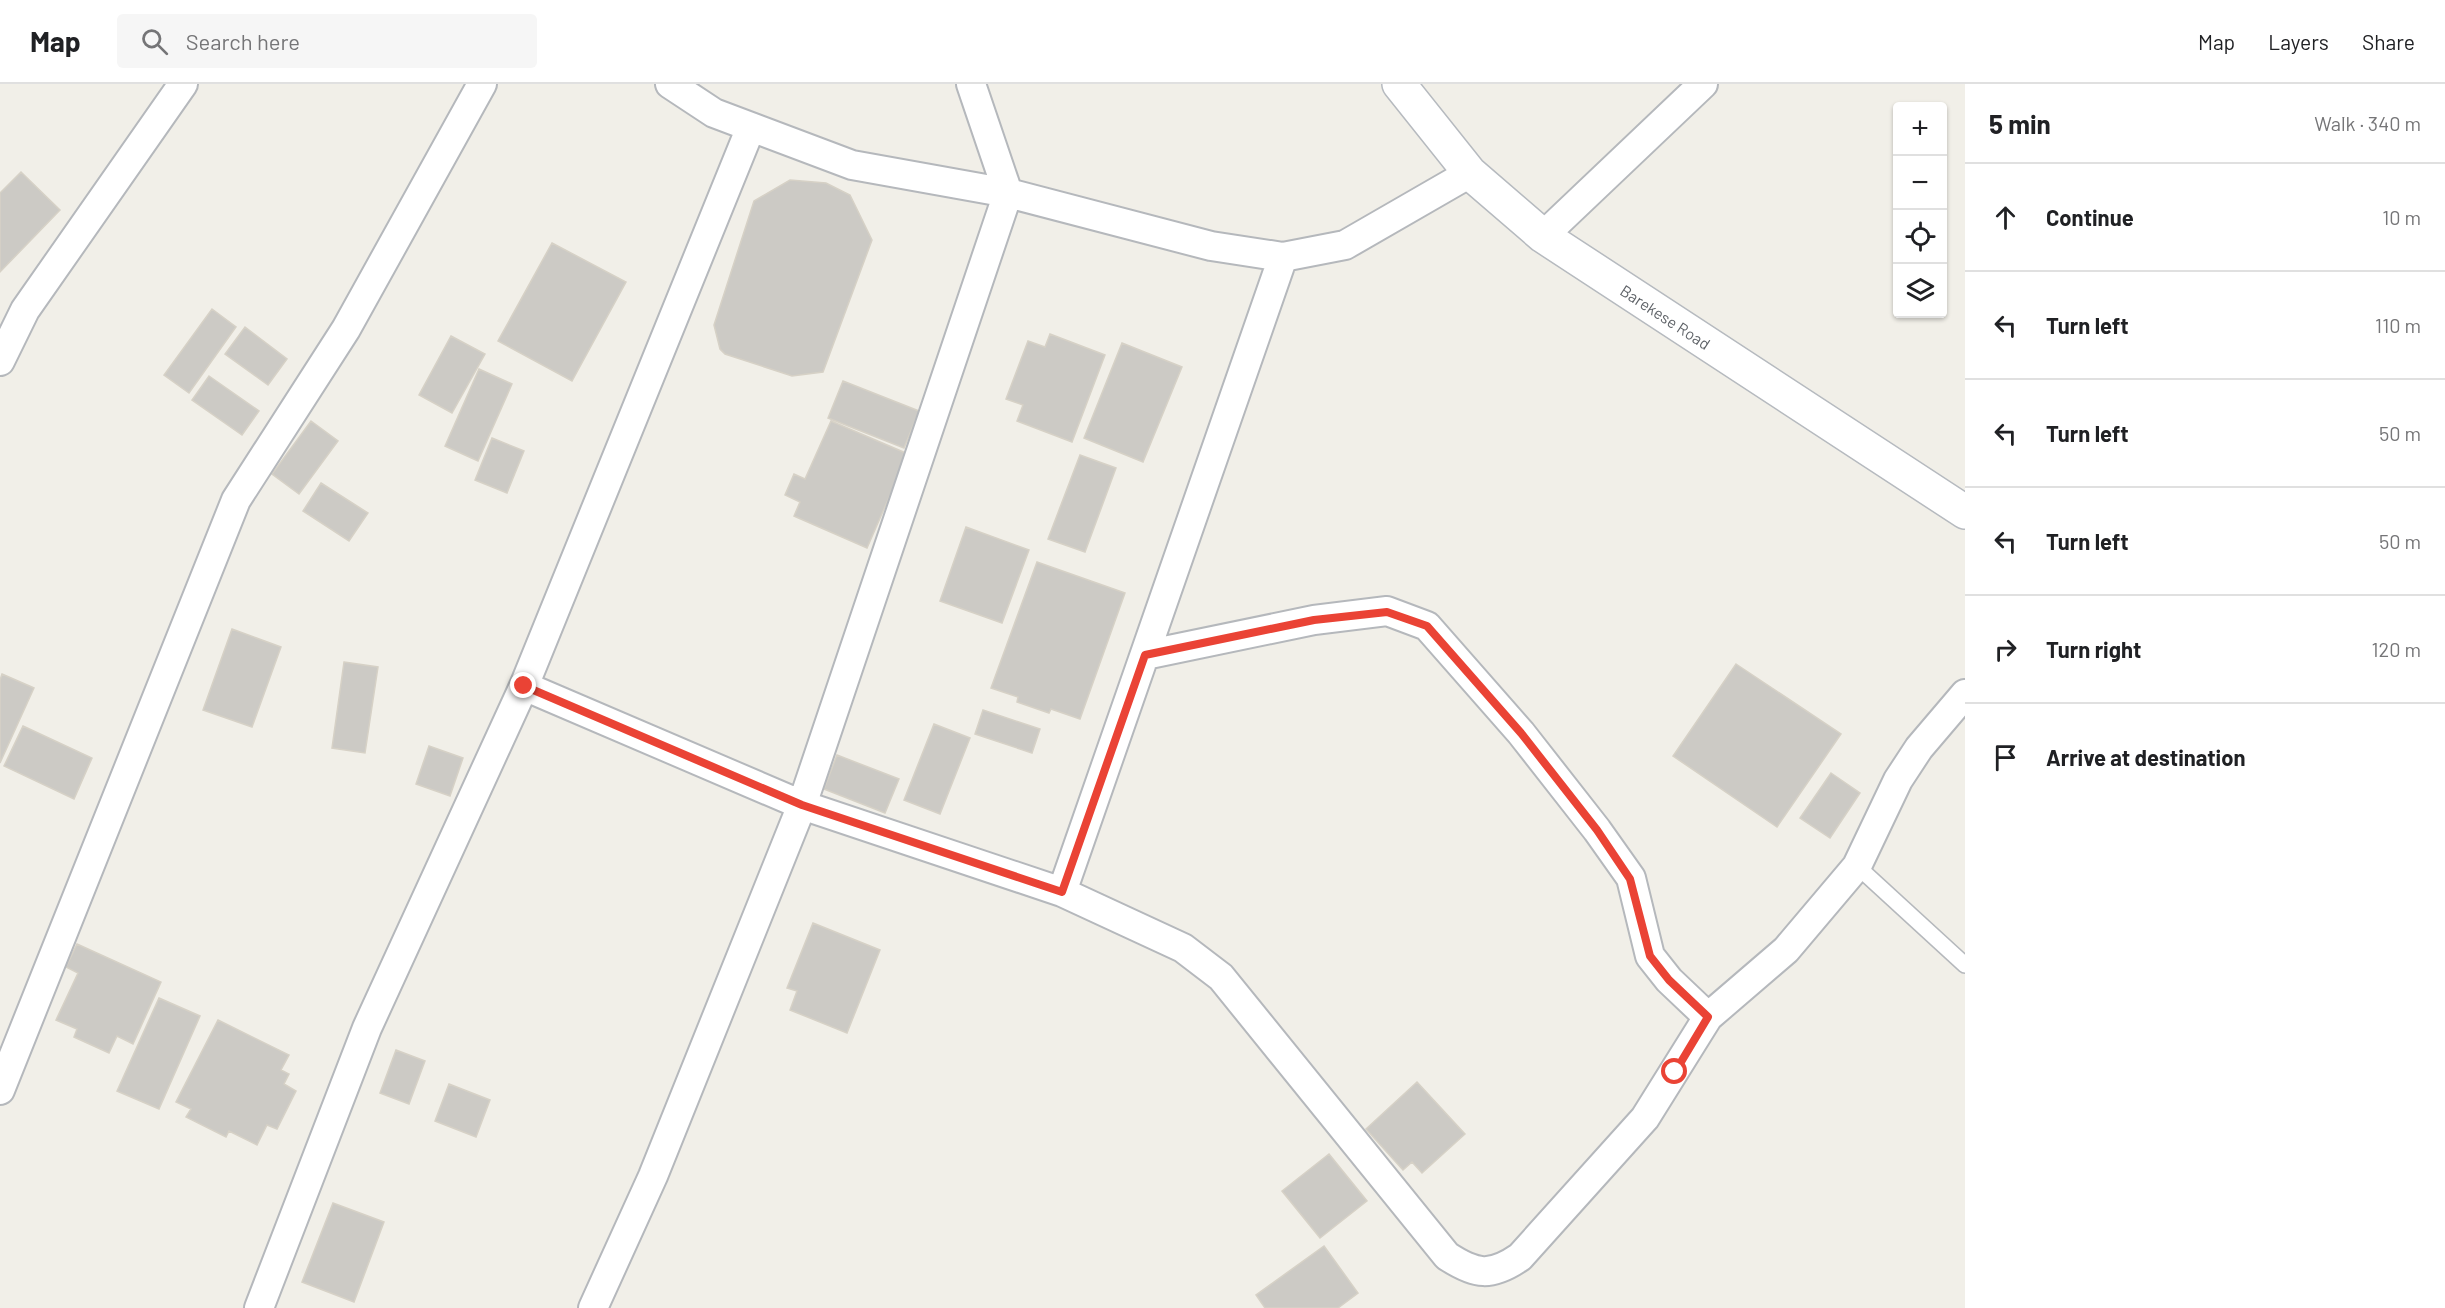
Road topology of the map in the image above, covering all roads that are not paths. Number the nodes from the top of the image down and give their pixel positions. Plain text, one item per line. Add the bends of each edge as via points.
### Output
1 (183, 84) edge
2 (482, 84) edge
3 (670, 84) edge
4 (971, 84) edge
5 (1399, 84) edge
6 (1703, 84) edge
7 (751, 127) junction
8 (1470, 173) junction
9 (1008, 193) junction
10 (1543, 236) junction
11 (1283, 257) junction
12 (0, 361) edge
13 (1965, 512) edge
14 (1145, 655) junction
15 (524, 686) junction
16 (1965, 694) edge
17 (802, 805) junction
18 (1857, 866) junction
19 (1062, 892) junction
20 (1965, 965) edge
21 (1708, 1017) junction
22 (0, 1090) edge
23 (260, 1308) edge
24 (593, 1308) edge

1 - 12 street via 26,310
2 - 22 street via 346,329 236,500
3 - 7 street via 714,112
4 - 9 street
5 - 8 main road, Barekese Road
6 - 10 street
7 - 9 street via 852,165
7 - 15 street
8 - 10 main road, Barekese Road
8 - 11 street via 1345,245
9 - 11 street via 1211,246
9 - 17 street
10 - 13 main road, Barekese Road
11 - 14 street
14 - 19 street
14 - 21 street via 1314,620 1387,612 1427,626 1521,733 1597,830 1630,879 1650,956
15 - 17 street
15 - 23 street via 367,1028
16 - 18 street via 1919,748
17 - 19 street
17 - 24 street via 653,1176
18 - 20 lane
18 - 21 street via 1786,950
19 - 21 street via 1183,948 1221,977 1447,1256 1465,1268 1483,1272 1503,1269 1520,1257 1637,1126

